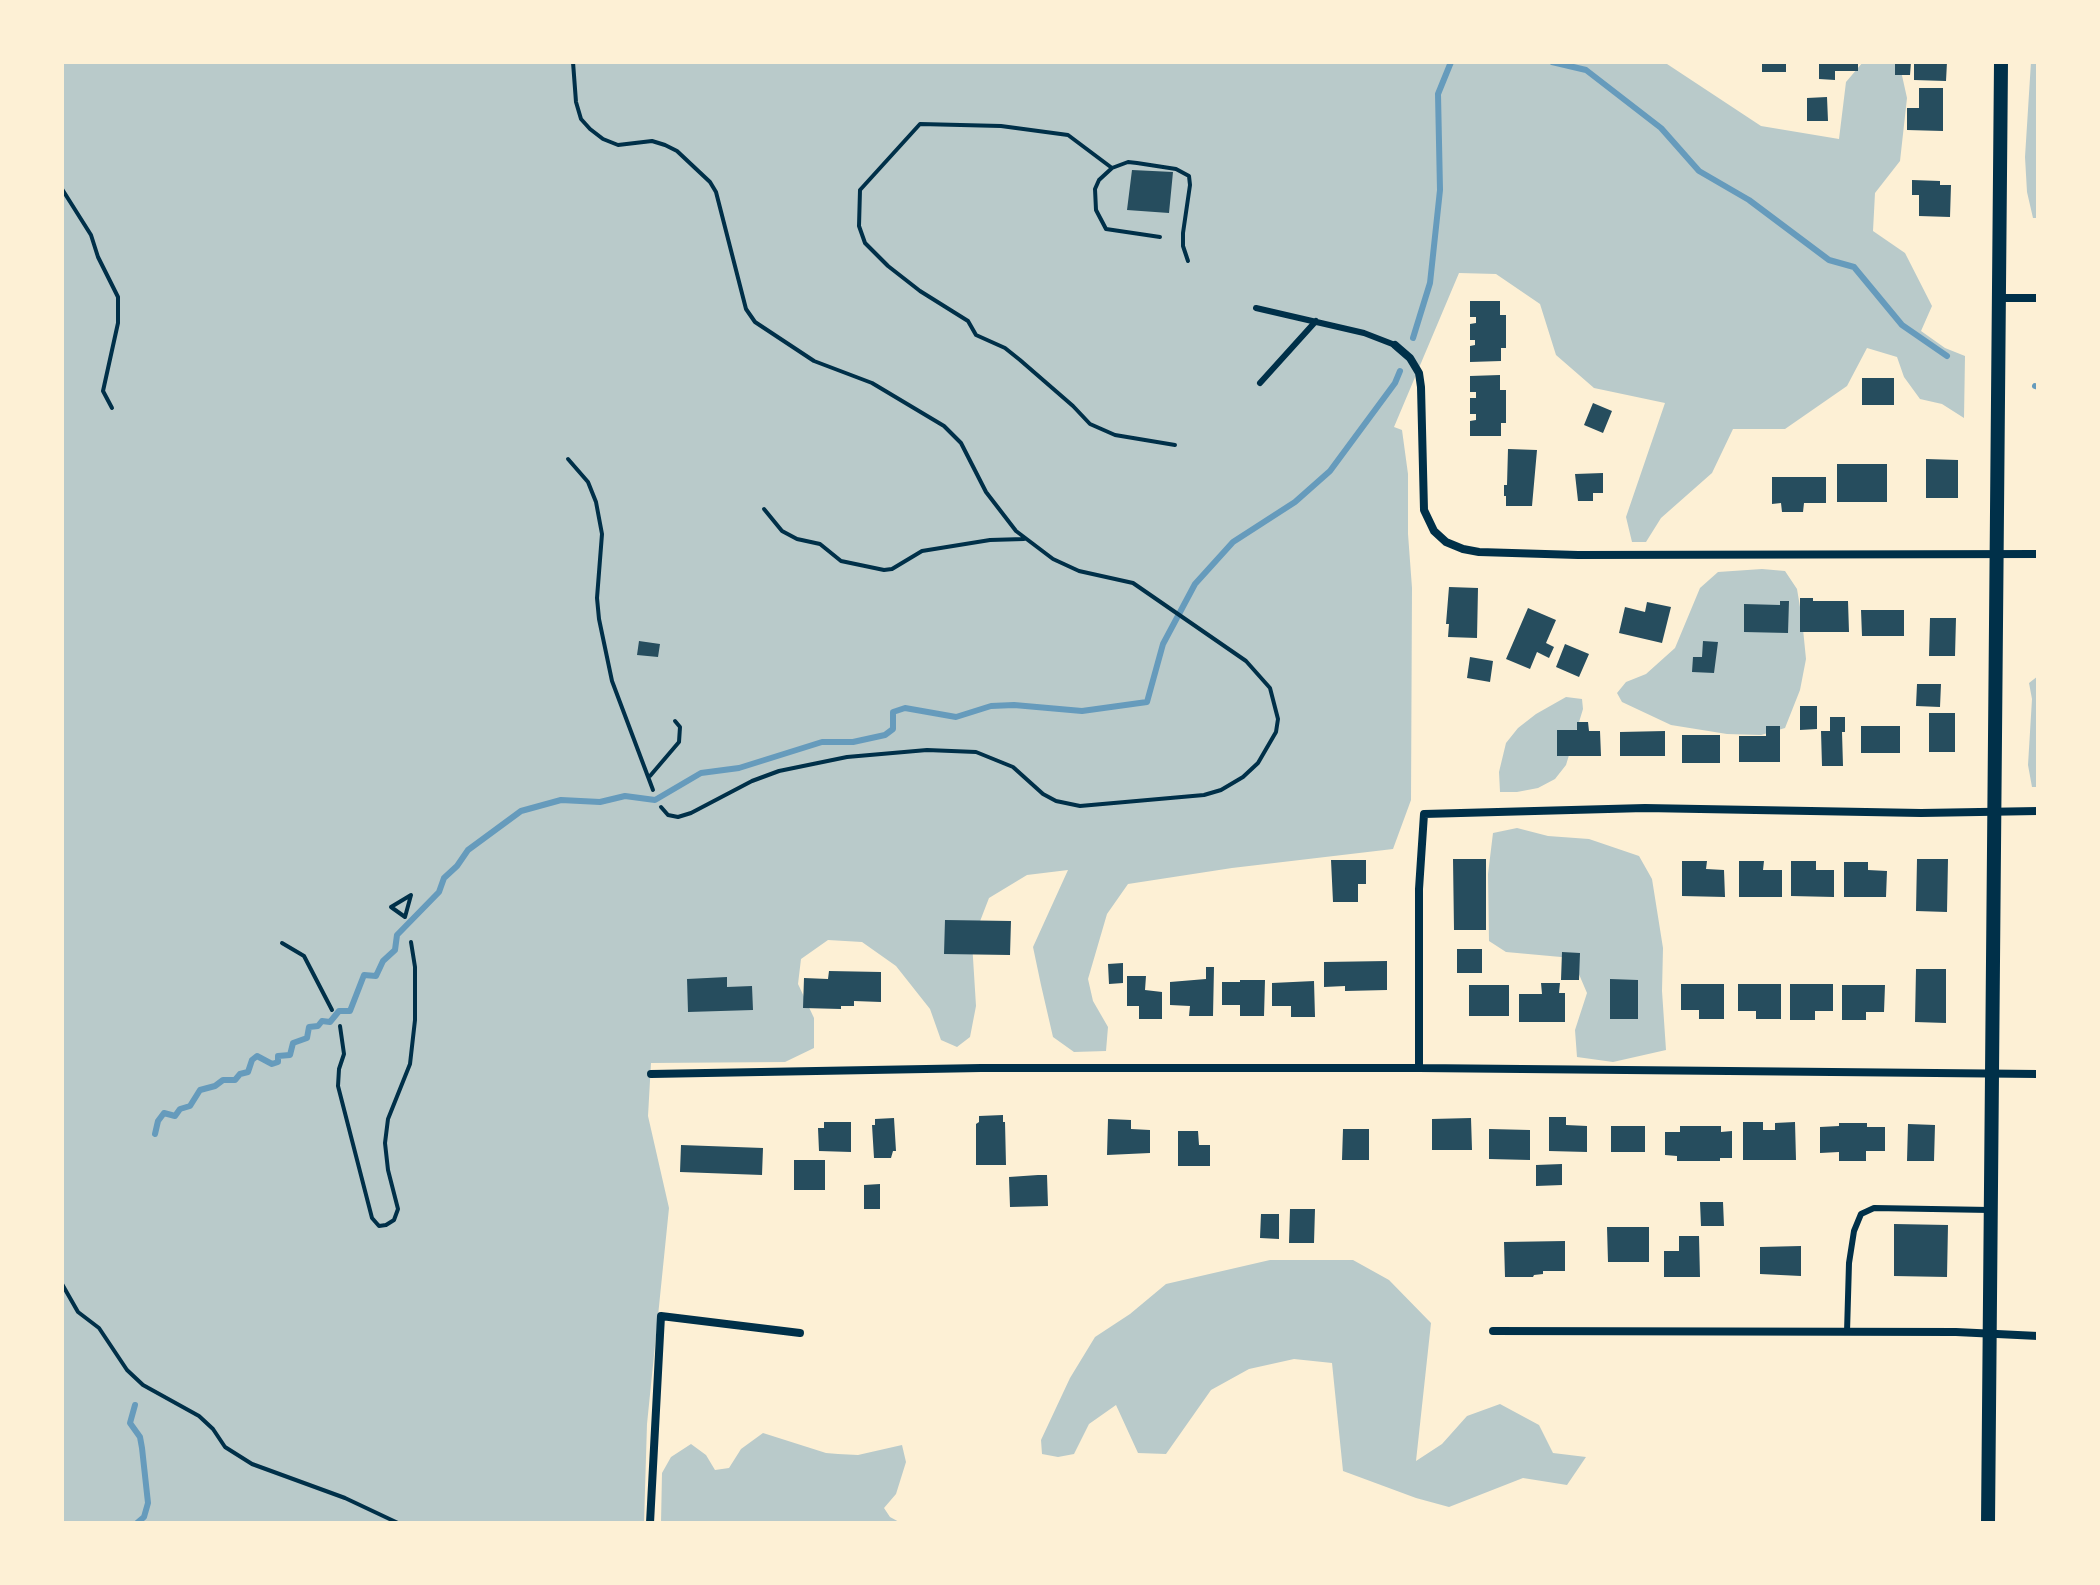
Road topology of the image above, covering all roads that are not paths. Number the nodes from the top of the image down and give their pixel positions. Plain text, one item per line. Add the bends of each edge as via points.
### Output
1 (2001, 62) edge
2 (2000, 298) junction
3 (2038, 298) edge
4 (1256, 308) dead end
5 (1316, 321) junction
6 (1395, 345) joint
7 (1260, 383) dead end
8 (1996, 553) junction
9 (2038, 554) edge
10 (1995, 811) junction
11 (2038, 811) edge
12 (1419, 1068) junction
13 (651, 1074) dead end
14 (2038, 1074) edge
15 (1992, 1075) junction
16 (1990, 1210) junction
17 (1493, 1331) dead end
18 (1847, 1332) junction
19 (800, 1333) dead end
20 (1989, 1334) junction
21 (2038, 1336) edge
22 (650, 1523) edge
23 (1988, 1523) edge

1 - 2 street
2 - 3 street
2 - 8 street
4 - 5 lane
5 - 6 lane
5 - 7 lane
6 - 8 street via 1419,373 1424,510 1446,542 1479,552 1578,555
8 - 9 street
8 - 10 street
10 - 11 street
10 - 12 street via 1645,808 1424,814
10 - 15 street
12 - 13 street
12 - 15 street
14 - 15 street
15 - 16 street
16 - 18 lane via 1874,1208 1861,1214 1849,1263
16 - 20 street
17 - 18 street
18 - 20 street
19 - 22 street via 661,1316
20 - 21 street
20 - 23 street

